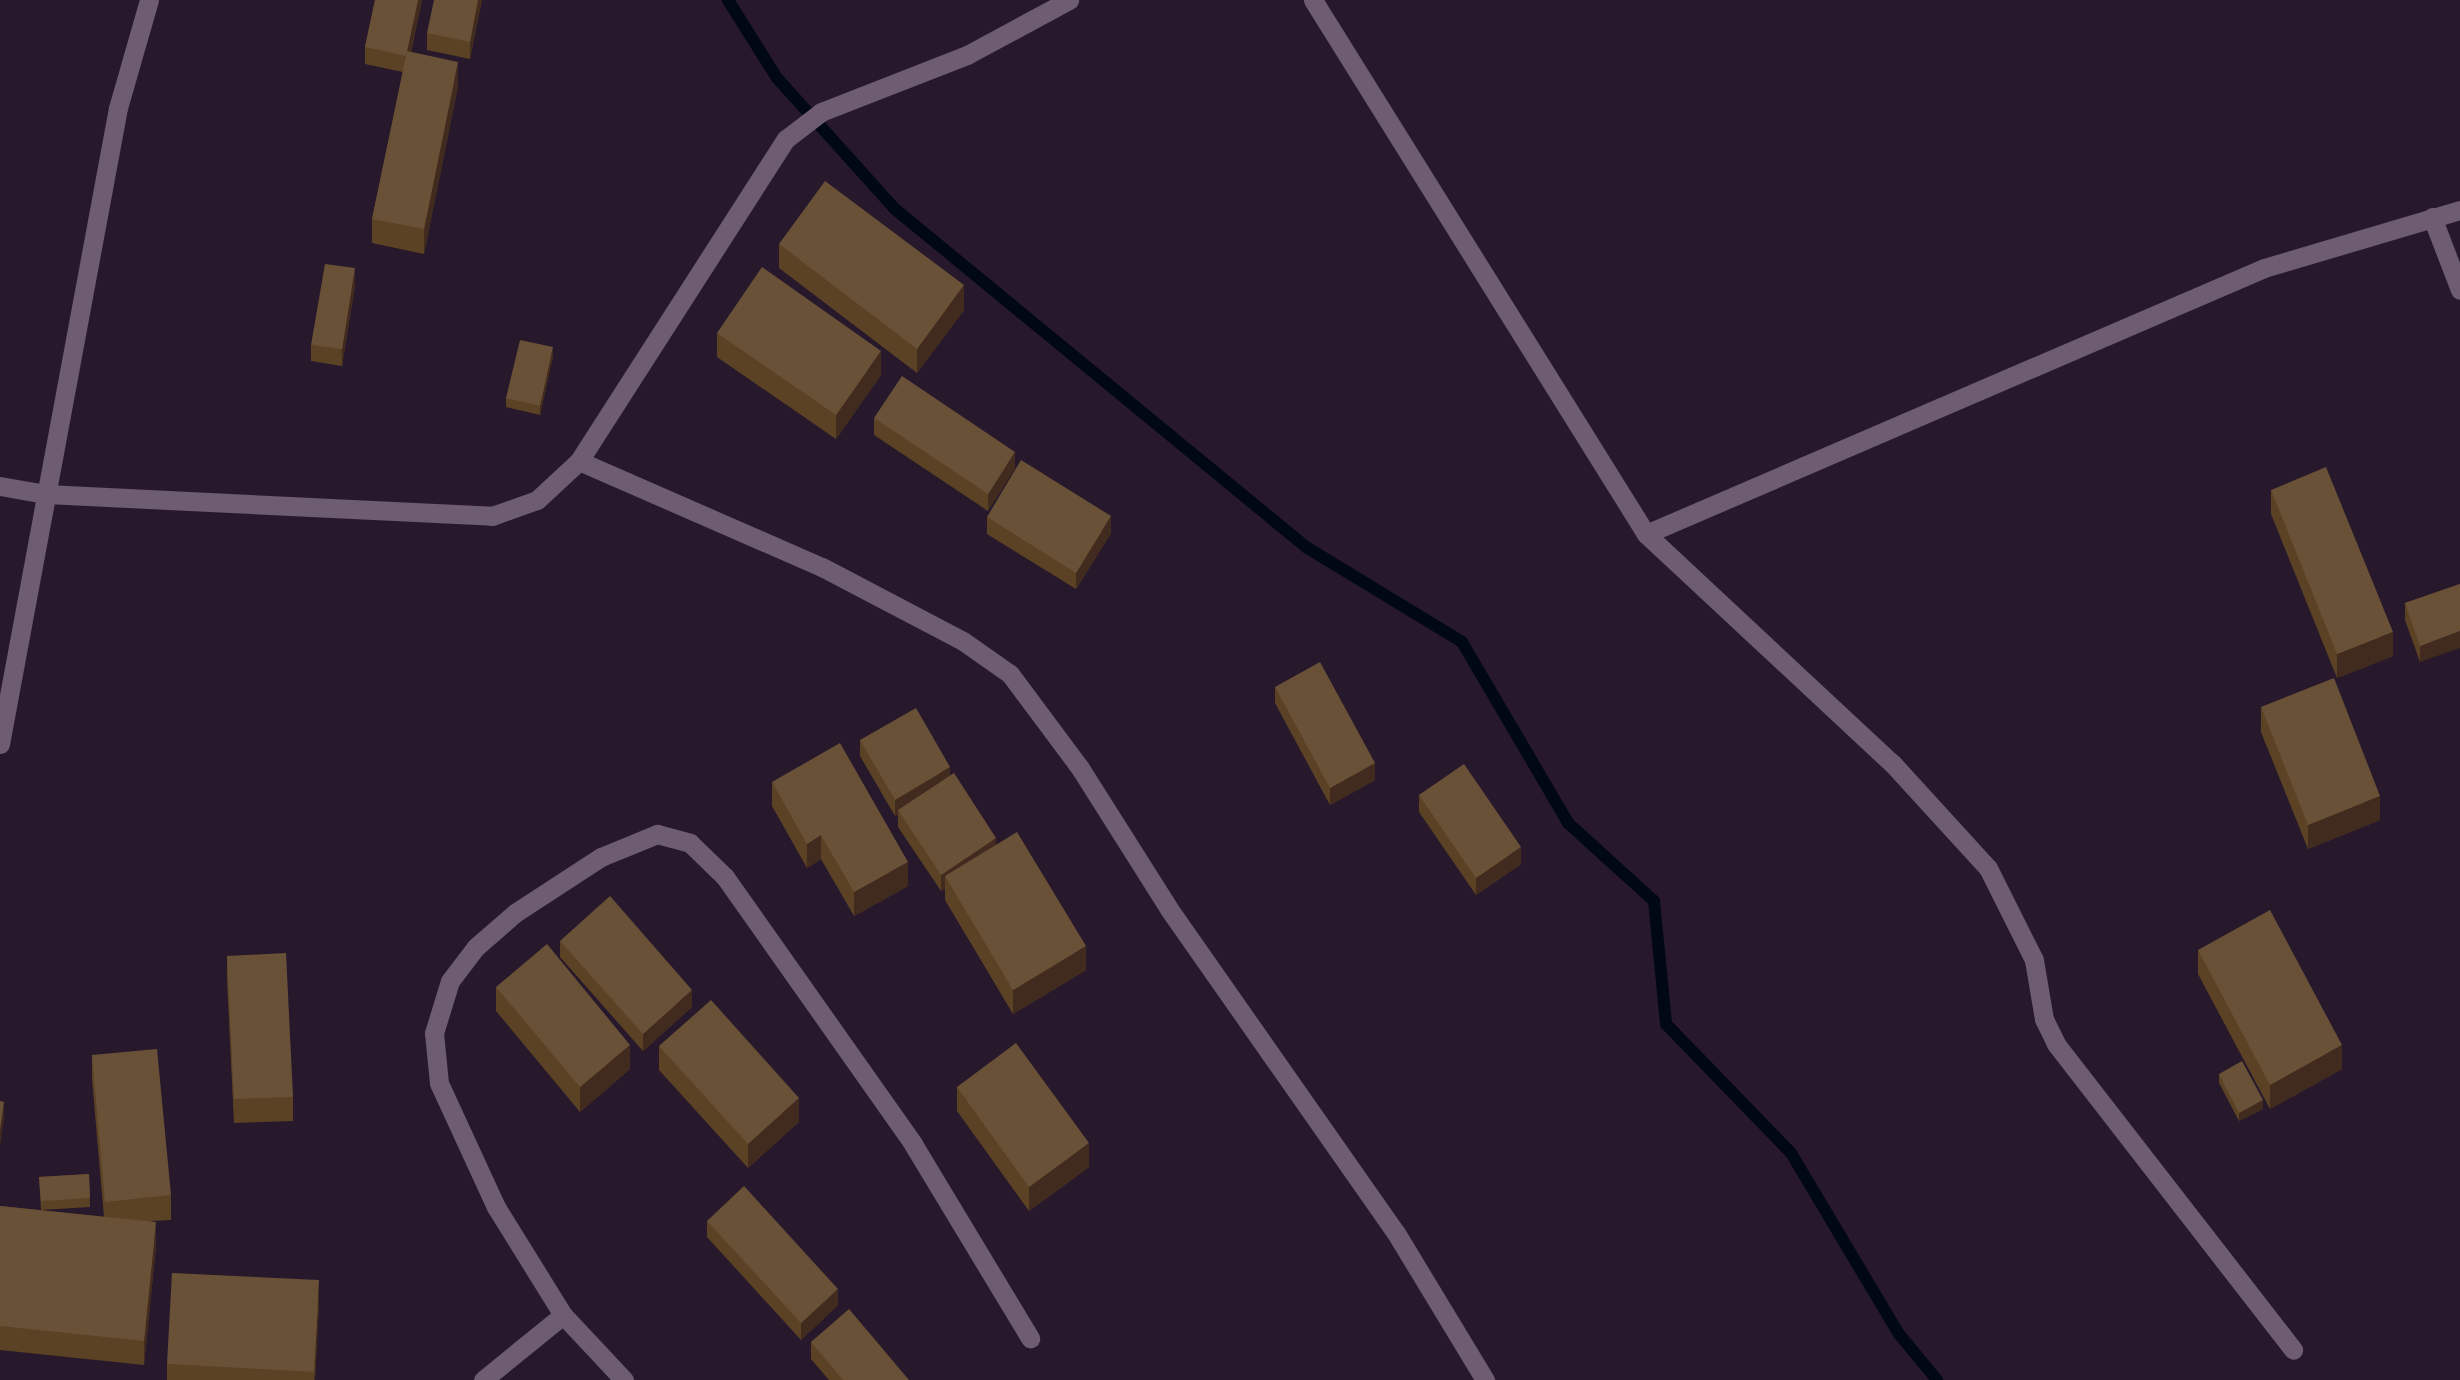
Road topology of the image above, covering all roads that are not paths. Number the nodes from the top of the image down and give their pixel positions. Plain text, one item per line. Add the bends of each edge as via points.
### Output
1 (149, 0) edge
2 (1069, 0) edge
3 (1313, 0) edge
4 (2460, 210) edge
5 (2432, 217) junction
6 (2460, 290) edge
7 (579, 461) junction
8 (0, 486) edge
9 (46, 494) junction
10 (1646, 534) junction
11 (0, 744) edge
12 (563, 1315) junction
13 (1030, 1338) dead end
14 (2293, 1350) dead end
15 (483, 1380) edge
16 (624, 1380) edge
17 (1485, 1380) edge

1 - 9 street via 118,108
2 - 7 street via 967,55 821,112 786,139
3 - 10 street
4 - 5 street
5 - 6 street
5 - 10 street via 2264,268
7 - 9 street via 537,500 492,516
7 - 17 street via 822,567 963,640 1010,674 1080,768 1169,909 1396,1233
8 - 9 street
9 - 11 street
10 - 14 street via 1892,763 1988,868 2034,960 2044,1019 2056,1044
12 - 13 street via 496,1207 439,1083 434,1033 450,981 476,947 515,913 601,857 657,834 690,843 725,877 913,1144
12 - 15 street
12 - 16 street

